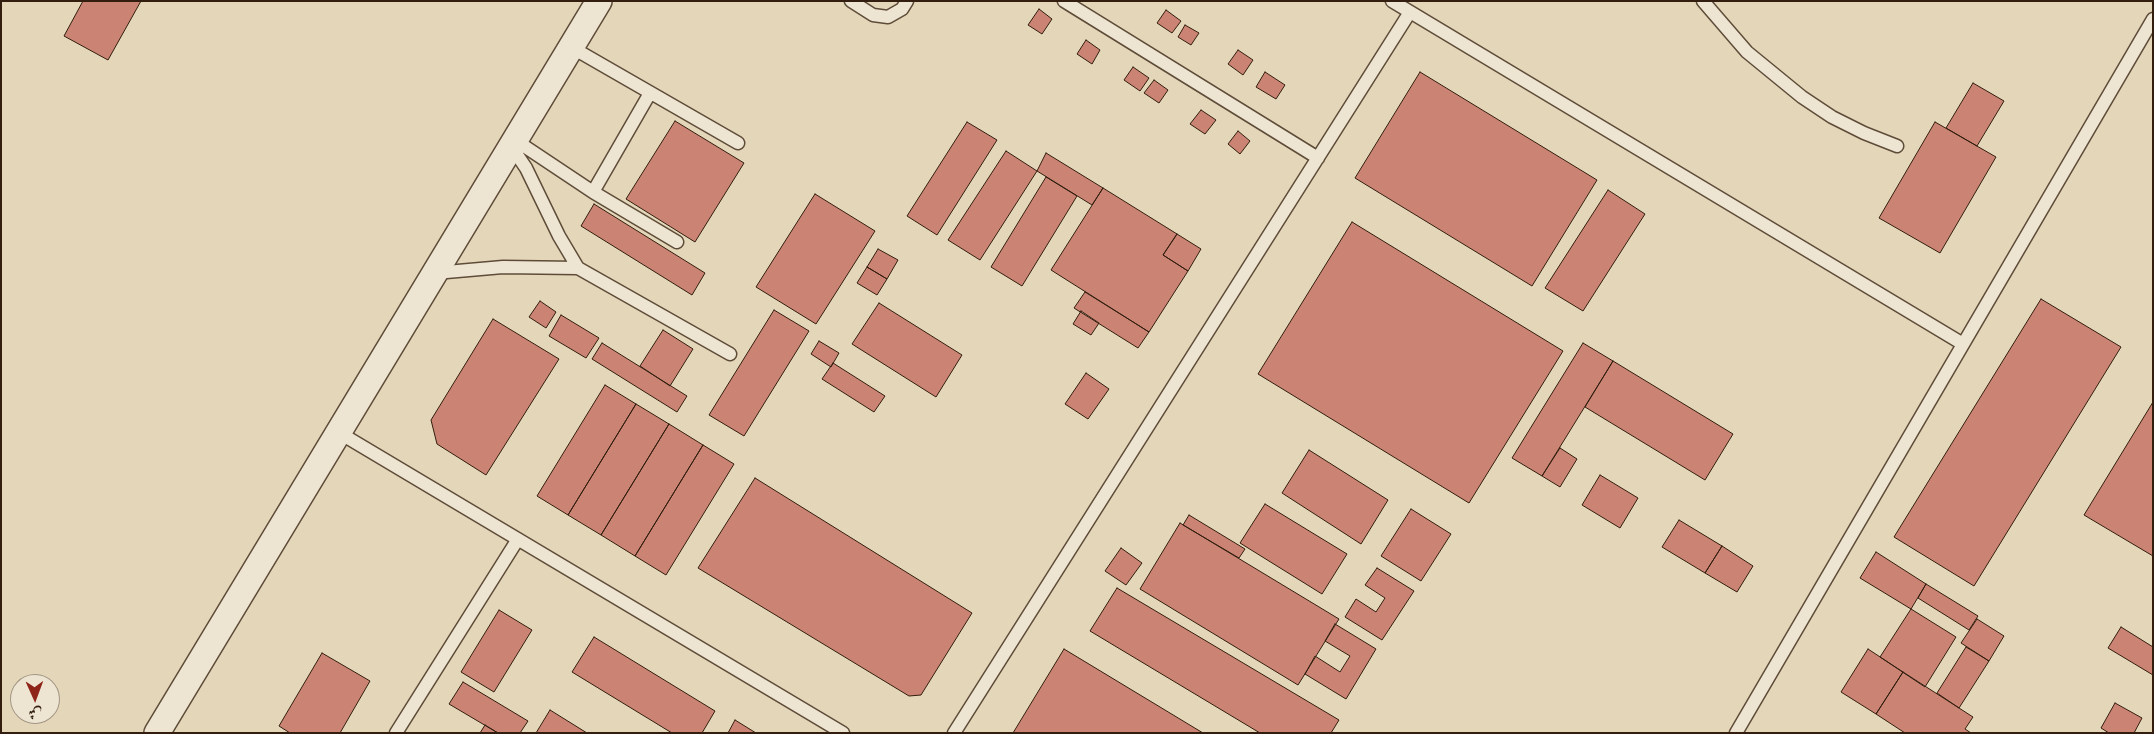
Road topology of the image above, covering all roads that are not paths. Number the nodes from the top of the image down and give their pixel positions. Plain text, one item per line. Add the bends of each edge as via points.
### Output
1 (599, 1) edge
2 (851, 1) edge
3 (906, 1) edge
4 (1064, 1) edge
5 (1392, 1) edge
6 (1703, 1) edge
7 (1410, 12) junction
8 (2153, 19) edge
9 (571, 47) junction
10 (650, 93) junction
11 (513, 143) junction
12 (738, 143) dead end
13 (1897, 146) dead end
14 (1318, 158) junction
15 (593, 192) junction
16 (677, 242) dead end
17 (578, 268) junction
18 (434, 273) junction
19 (1963, 344) junction
20 (730, 354) dead end
21 (338, 432) junction
22 (518, 539) junction
23 (157, 733) edge
24 (396, 733) edge
25 (843, 733) edge
26 (954, 733) edge
27 (1736, 733) edge

1 - 9 street
2 - 3 lane via 873,14 888,17 902,9
4 - 14 lane
5 - 7 lane
6 - 13 lane via 1747,52 1802,97 1832,117
7 - 14 lane
7 - 19 lane
8 - 19 lane
9 - 10 lane
9 - 11 street
10 - 12 lane
10 - 15 lane
11 - 15 lane
11 - 17 lane
11 - 18 street
14 - 26 lane
15 - 16 lane
17 - 18 lane via 503,267
17 - 20 lane
18 - 21 street
19 - 27 lane
21 - 22 lane
21 - 23 street
22 - 24 lane
22 - 25 lane

